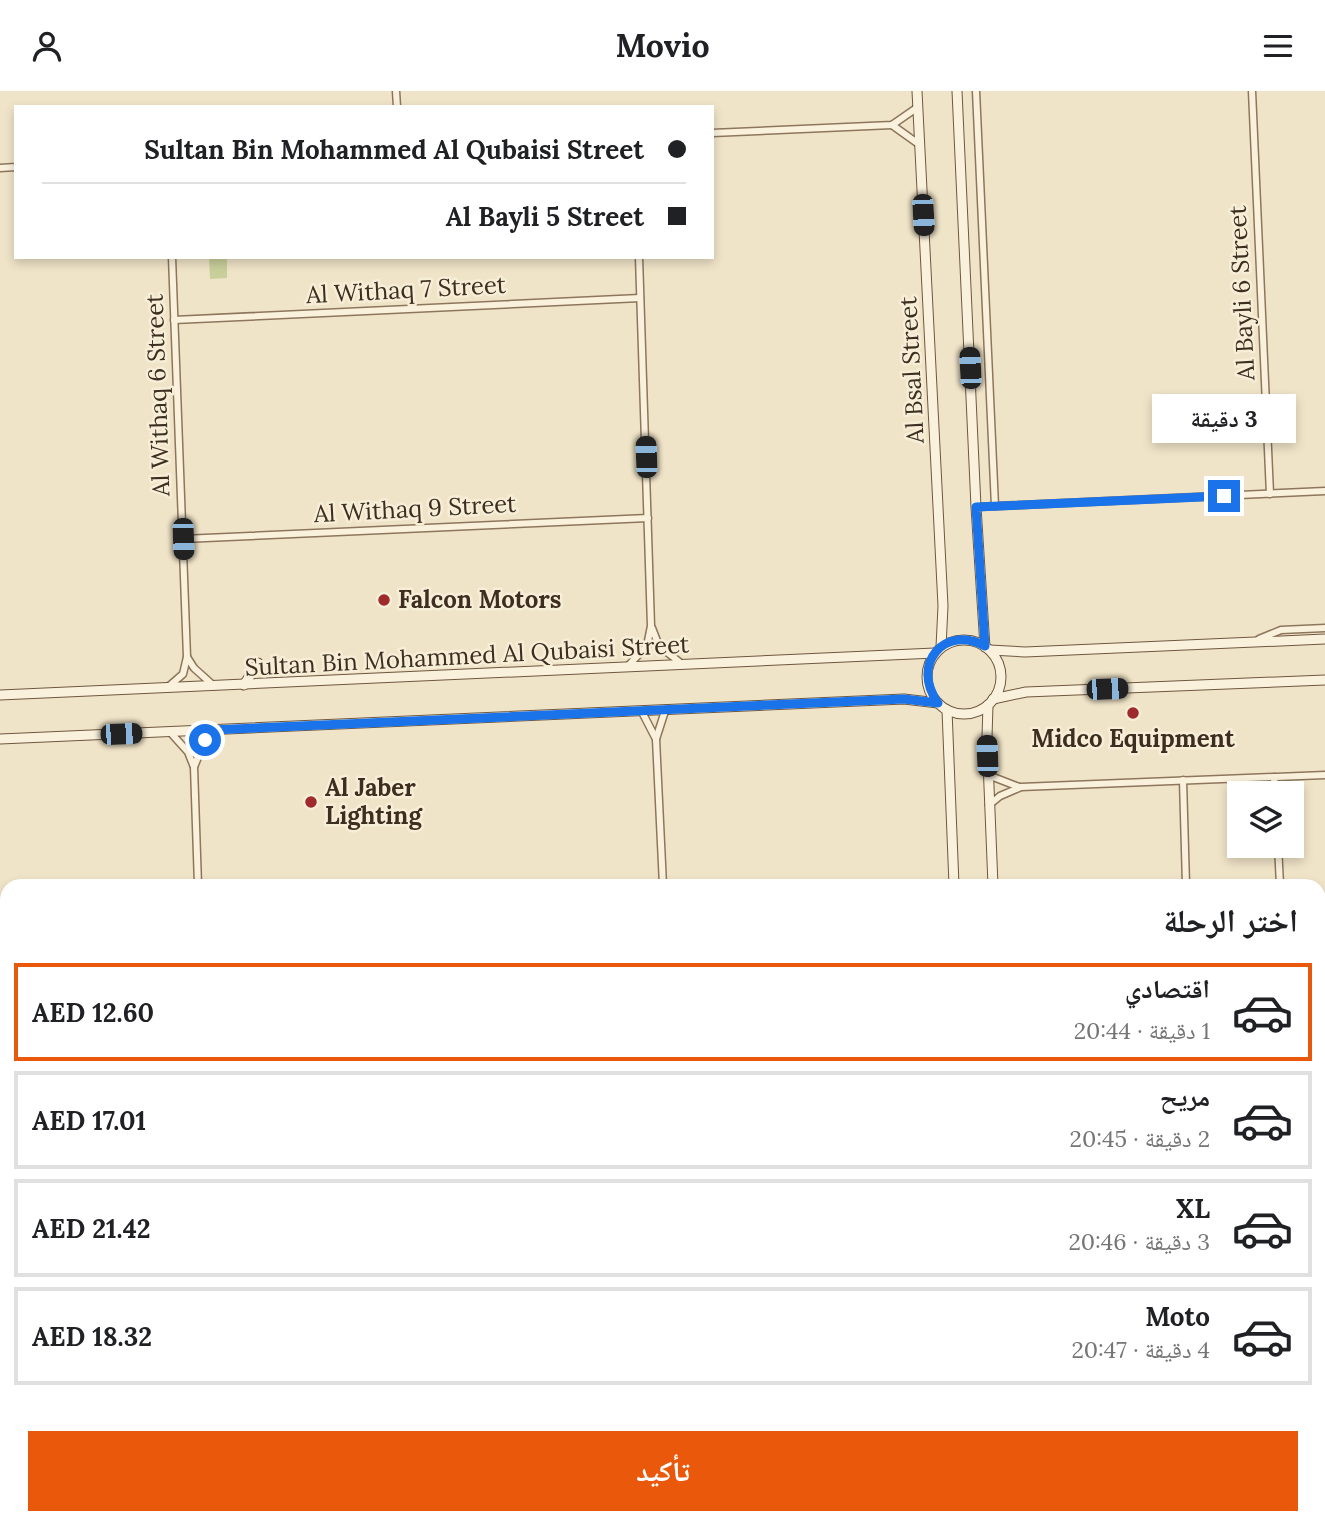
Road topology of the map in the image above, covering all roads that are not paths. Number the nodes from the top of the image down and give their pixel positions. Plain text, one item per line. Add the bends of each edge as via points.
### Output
1 (917, 91) edge
2 (957, 91) edge
3 (976, 91) edge
4 (1252, 91) edge
5 (918, 107) junction
6 (892, 125) junction
7 (714, 134) edge
8 (920, 145) junction
9 (172, 259) edge
10 (639, 259) edge
11 (640, 298) junction
12 (174, 320) junction
13 (1325, 491) edge
14 (1270, 494) junction
15 (995, 506) junction
16 (976, 507) junction
17 (648, 518) junction
18 (183, 539) junction
19 (651, 626) junction
20 (1325, 628) edge
21 (1325, 639) edge
22 (1247, 643) junction
23 (988, 648) junction
24 (938, 650) junction
25 (187, 657) junction
26 (258, 663) dead end
27 (684, 666) junction
28 (625, 669) junction
29 (1325, 680) edge
30 (244, 685) junction
31 (214, 687) junction
32 (165, 689) junction
33 (0, 695) edge
34 (990, 702) junction
35 (938, 703) junction
36 (947, 710) junction
37 (665, 711) junction
38 (642, 712) junction
39 (212, 730) junction
40 (170, 732) junction
41 (0, 739) edge
42 (656, 739) junction
43 (194, 767) junction
44 (988, 775) junction
45 (1325, 775) edge
46 (1274, 777) junction
47 (1183, 780) junction
48 (1274, 781) edge
49 (1021, 787) junction
50 (989, 805) junction
51 (1279, 858) edge
52 (198, 879) edge
53 (663, 879) edge
54 (954, 879) edge
55 (993, 879) edge
56 (1186, 879) edge
57 (1280, 879) edge

1 - 5 main road, Al Bsal Street
2 - 16 main road
3 - 15 street
4 - 14 street, Al Bayli 6 Street
5 - 6 street
5 - 8 main road, Al Bsal Street
6 - 7 street
6 - 8 street
8 - 24 main road, Al Bsal Street via 943,606
9 - 12 street, Al Withaq 6 Street
10 - 11 street
11 - 12 street, Al Withaq 7 Street
11 - 17 street
12 - 18 street, Al Withaq 6 Street
13 - 14 street
14 - 15 street
15 - 16 street
16 - 23 main road
17 - 18 street, Al Withaq 9 Street
17 - 19 street
18 - 25 street, Al Withaq 6 Street
19 - 27 street via 659,646
19 - 28 street via 647,646
20 - 22 street via 1281,630
21 - 22 main road
22 - 23 main road via 1025,652
23 - 24 main road via 961,640
23 - 34 main road via 1001,673
24 - 27 main road, Sultan Bin Mohammed Al Qubaisi Street
24 - 35 main road via 928,665 926,679
25 - 31 street
25 - 32 street via 183,674
26 - 30 main road
27 - 28 main road, Sultan Bin Mohammed Al Qubaisi Street
28 - 30 main road, Sultan Bin Mohammed Al Qubaisi Street
29 - 34 main road via 1026,692
30 - 31 main road, Sultan Bin Mohammed Al Qubaisi Street
31 - 32 main road, Sultan Bin Mohammed Al Qubaisi Street
32 - 33 main road, Sultan Bin Mohammed Al Qubaisi Street
34 - 36 main road via 970,713
34 - 44 main road
35 - 36 main road
35 - 37 main road via 904,699
36 - 54 main road
37 - 38 main road
37 - 42 street
38 - 39 main road
38 - 42 street
39 - 40 main road
39 - 43 street
40 - 41 main road
40 - 43 street via 184,746
42 - 53 street
43 - 52 street
44 - 49 street
44 - 50 main road
45 - 46 street
46 - 47 street
46 - 48 street
47 - 49 street
47 - 56 street
49 - 50 street
50 - 55 main road
51 - 57 street

